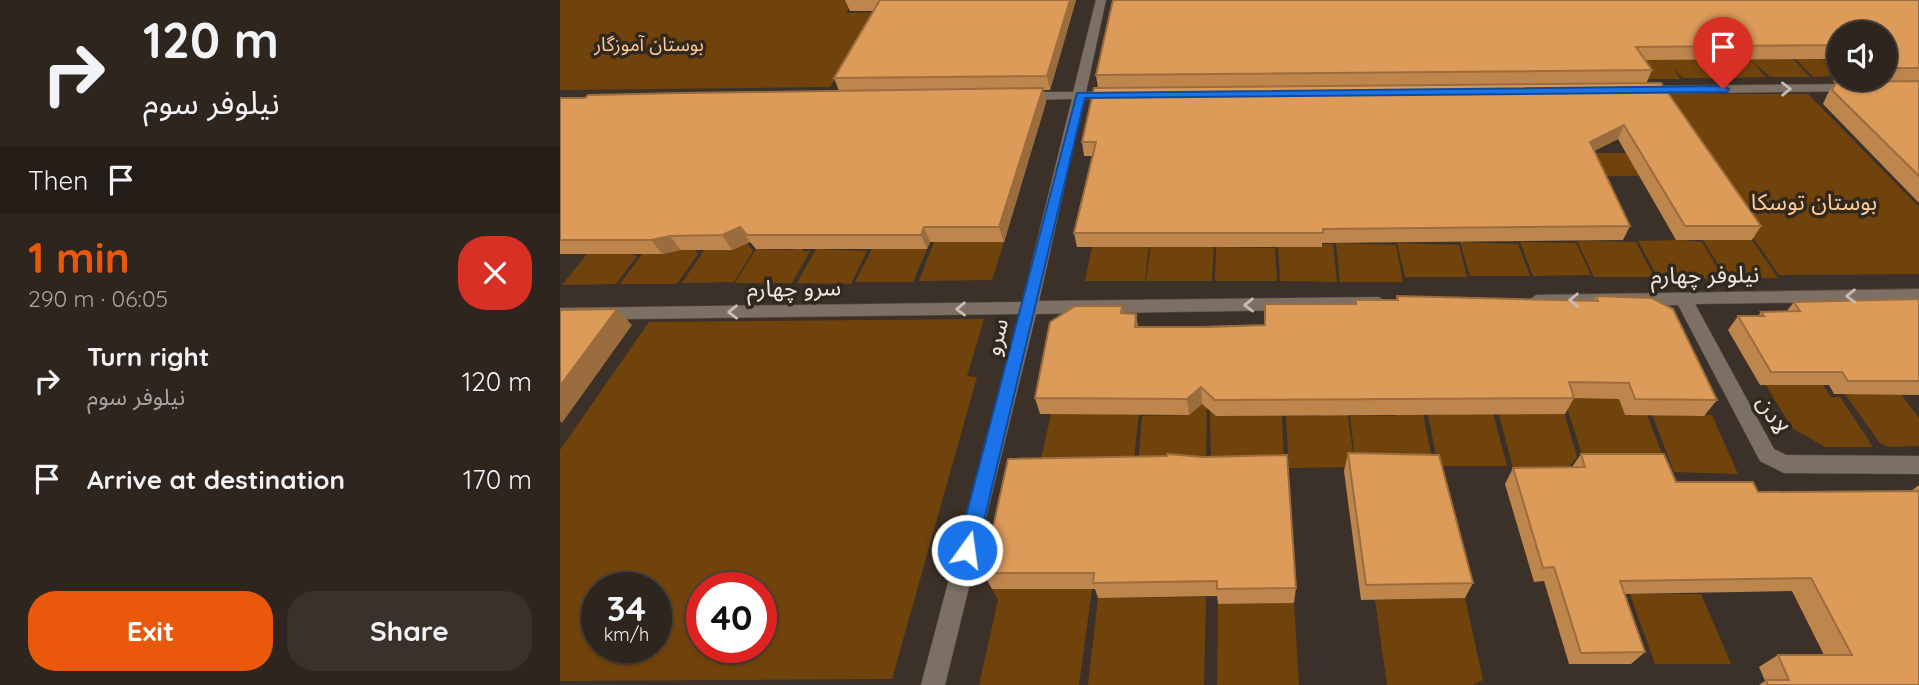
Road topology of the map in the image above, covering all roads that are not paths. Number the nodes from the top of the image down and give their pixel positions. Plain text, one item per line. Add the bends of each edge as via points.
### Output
1 (1101, 0) edge
2 (1827, 88) edge
3 (1626, 90) edge
4 (1136, 94) edge
5 (1081, 95) junction
6 (1012, 96) edge
7 (1919, 295) edge
8 (1683, 298) junction
9 (1516, 301) edge
10 (1391, 303) edge
11 (1029, 308) junction
12 (560, 314) edge
13 (1919, 465) edge
14 (933, 685) edge

1 - 5 street, سرو
3 -> 2 street
4 - 5 street
5 - 6 street
5 - 11 street, سرو
7 -> 8 street, نیلوفر چهارم
8 -> 9 street, نیلوفر چهارم
8 - 13 street, لادن via 1767,455 1776,462
10 -> 11 street
11 -> 12 street, سرو چهارم
11 - 14 street, سرو

